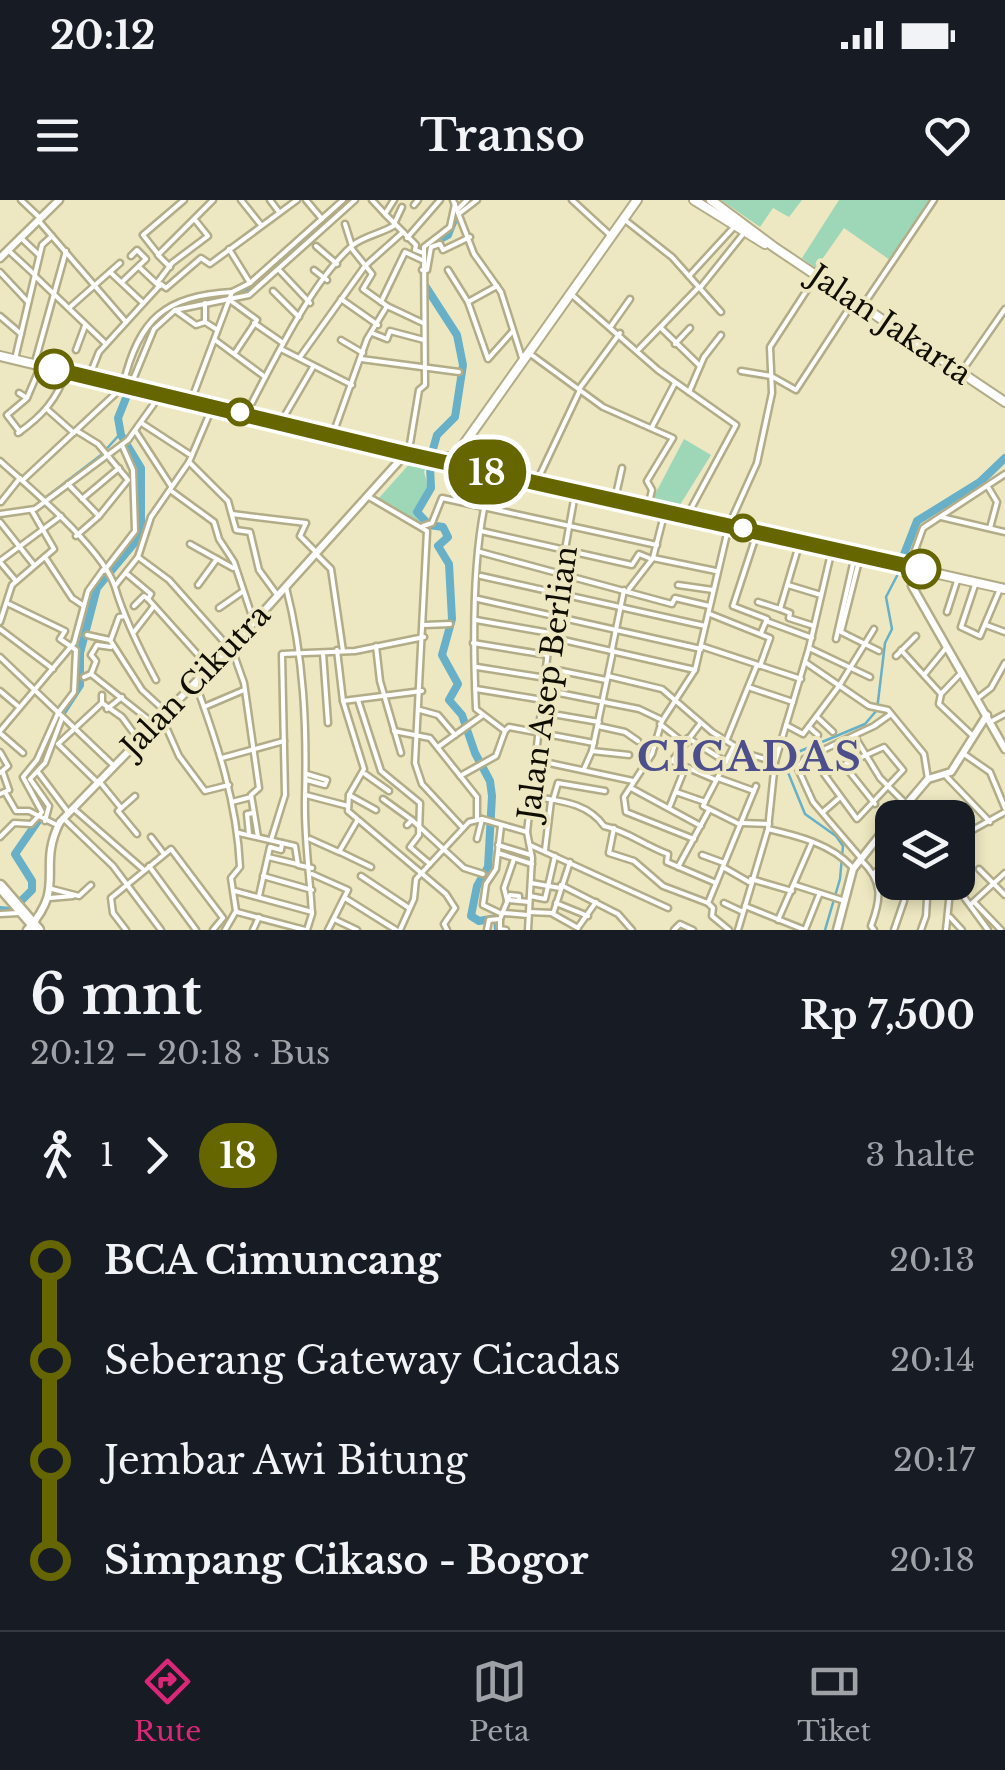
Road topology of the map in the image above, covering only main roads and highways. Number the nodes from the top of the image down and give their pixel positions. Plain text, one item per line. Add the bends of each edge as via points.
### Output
1 (58, 200) edge
2 (640, 200) edge
3 (694, 200) edge
4 (702, 200) edge
5 (712, 200) edge
6 (740, 228) junction
7 (774, 248) junction
8 (0, 258) edge
9 (5, 359) edge
10 (1005, 402) edge
11 (482, 419) junction
12 (408, 452) junction
13 (558, 486) junction
14 (913, 567) junction
15 (1003, 588) edge
16 (988, 718) junction
17 (1005, 749) edge
18 (910, 800) edge
19 (875, 841) edge
20 (0, 886) edge
21 (33, 928) edge
22 (837, 930) edge

1 - 8 main road
2 - 11 main road
3 - 6 main road
4 - 6 main road
5 - 7 main road, Jalan Jakarta
6 - 7 main road
7 - 10 main road, Jalan Jakarta
9 - 12 main road
11 - 12 main road via 452,458
11 - 13 main road via 464,460
12 - 13 main road
12 - 21 main road, Jalan Cikutra via 65,816 47,858 51,894
13 - 14 main road
14 - 15 main road
14 - 16 main road via 912,586
16 - 17 main road
16 - 18 main road via 946,776 928,779
19 - 22 main road via 839,899
20 - 21 highway

